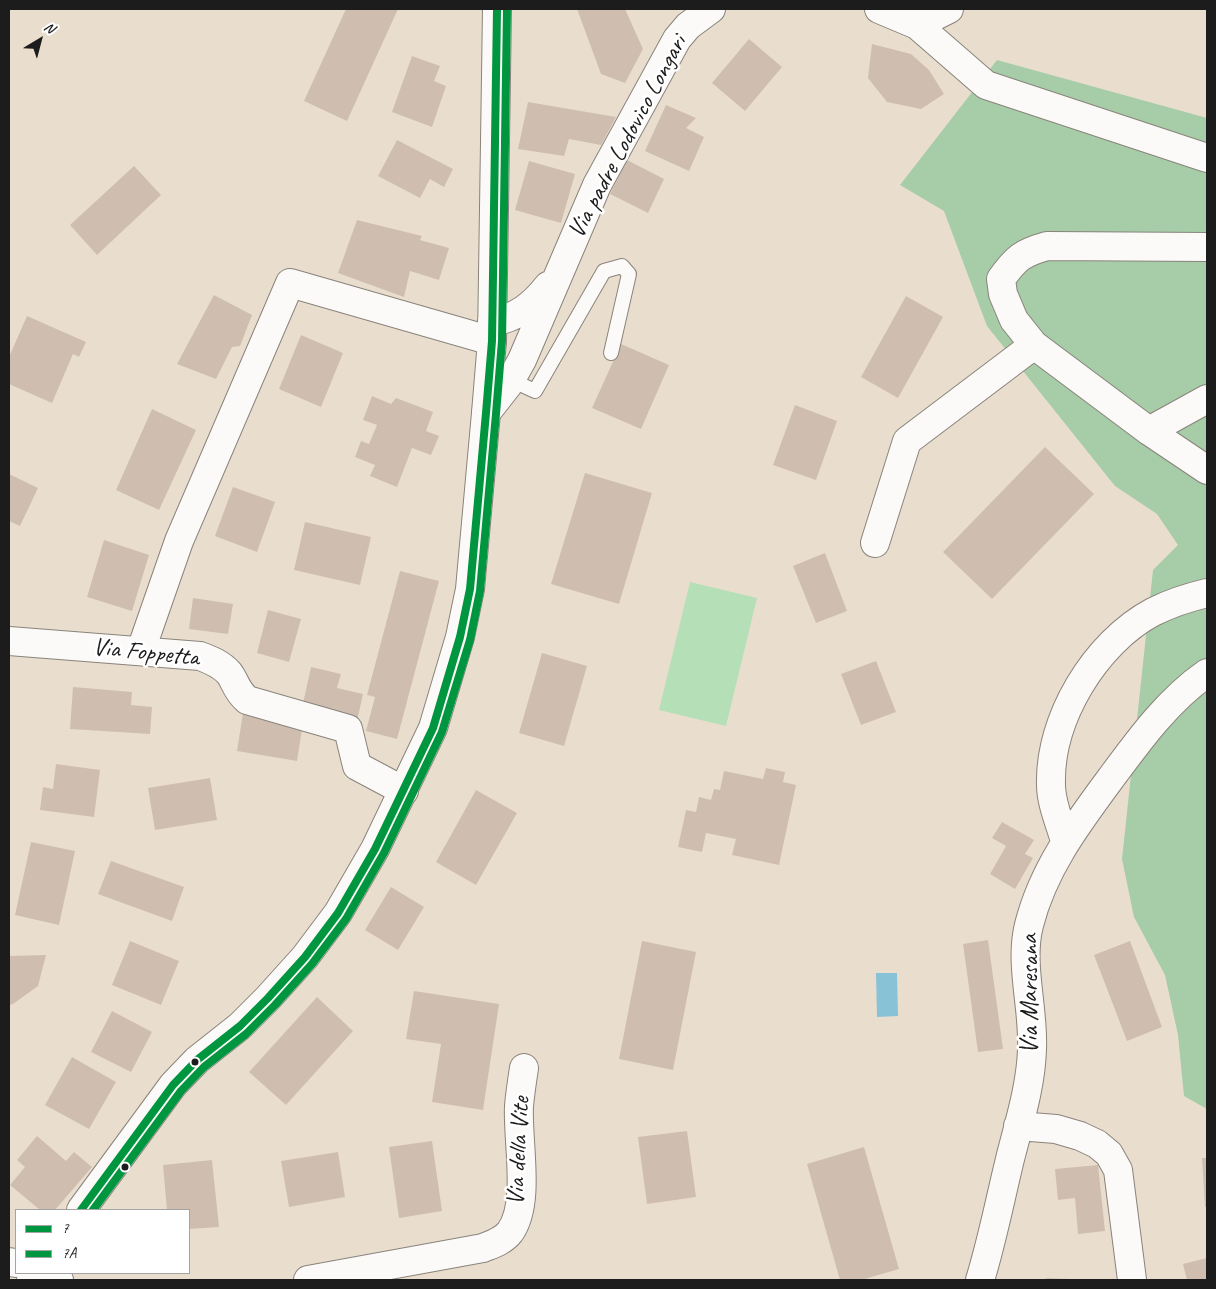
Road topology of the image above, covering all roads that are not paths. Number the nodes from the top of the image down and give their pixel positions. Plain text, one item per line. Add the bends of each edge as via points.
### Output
1 (496, 9) edge
2 (711, 9) edge
3 (879, 9) edge
4 (949, 9) edge
5 (917, 25) junction
6 (1207, 158) edge
7 (1207, 247) edge
8 (557, 275) junction
9 (492, 331) junction
10 (1034, 345) junction
11 (611, 353) dead end
12 (511, 380) junction
13 (1207, 399) edge
14 (486, 413) junction
15 (1149, 431) junction
16 (1207, 470) edge
17 (875, 543) dead end
18 (1207, 593) edge
19 (9, 641) edge
20 (141, 650) junction
21 (1207, 673) edge
22 (404, 791) junction
23 (1065, 841) junction
24 (524, 1068) dead end
25 (1018, 1126) junction
26 (82, 1209) edge
27 (308, 1280) edge
28 (980, 1280) edge
29 (1132, 1280) edge

1 - 9 street
2 - 8 street, Via padre Lodovico Longari via 677,39 597,185
3 - 5 street
4 - 5 street
5 - 6 street via 986,85
7 - 10 street via 1047,246 1025,252 1001,279 1003,294 1014,320
8 - 9 street, Via padre Lodovico Longari via 525,311 504,320
8 - 12 street, Via padre Lodovico Longari via 534,336
9 - 14 street
9 - 20 street via 290,283 179,542
10 - 15 street
10 - 17 street via 908,441
11 - 12 lane via 629,274 622,266 604,271 535,391
12 - 14 street, Via padre Lodovico Longari
13 - 15 street
14 - 22 street via 470,589 460,636 433,728
15 - 16 street
18 - 23 street via 1153,612 1120,635 1076,690 1060,725 1051,759 1051,788
19 - 20 street, Via Foppetta
20 - 22 street, Via Foppetta via 200,656 218,663 230,674 236,690 247,700 348,730 357,766
21 - 23 street, Via Maresana via 1166,708
22 - 26 street via 375,850 338,913 305,957 240,1026 197,1060 173,1085
23 - 25 street, Via Maresana via 1041,887 1025,948 1032,1009 1032,1050
24 - 27 street, Via della Vite via 519,1106 520,1190 517,1216 509,1233 483,1248
25 - 28 street, Via Maresana
25 - 29 street via 1056,1129 1080,1136 1108,1154 1118,1170

